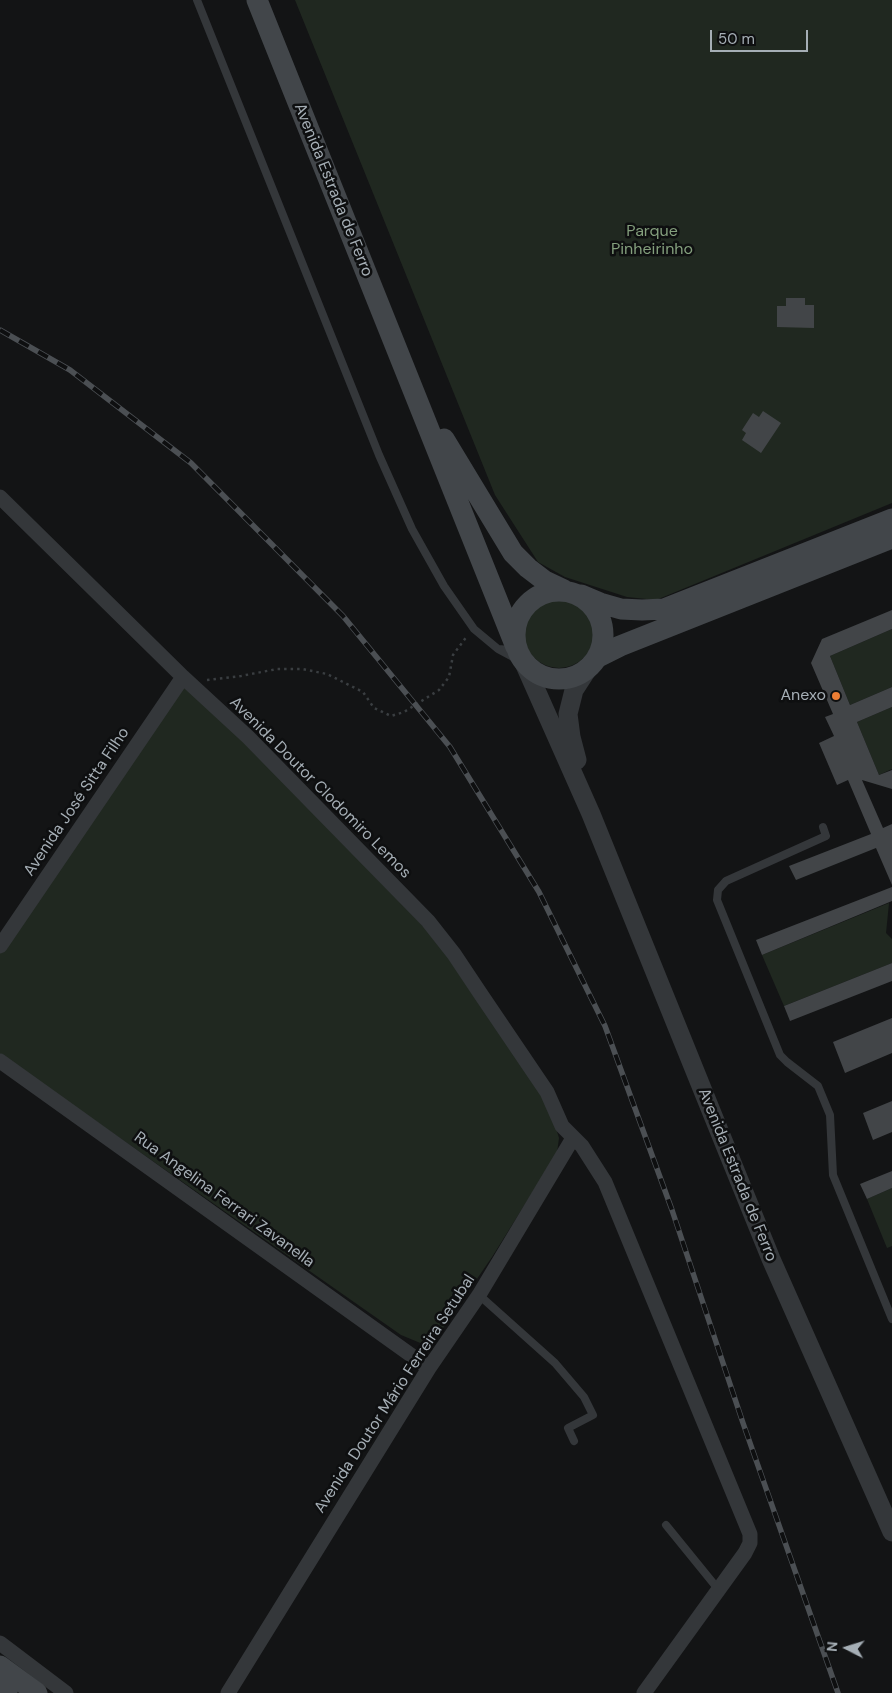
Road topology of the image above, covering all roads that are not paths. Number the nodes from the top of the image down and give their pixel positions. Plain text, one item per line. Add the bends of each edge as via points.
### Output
1 (197, 0) edge
2 (257, 0) edge
3 (410, 380) junction
4 (0, 497) edge
5 (892, 518) edge
6 (892, 538) edge
7 (572, 593) junction
8 (513, 653) junction
9 (593, 664) junction
10 (183, 677) junction
11 (591, 814) junction
12 (823, 827) dead end
13 (0, 946) edge
14 (0, 1061) edge
15 (573, 1138) junction
16 (479, 1295) junction
17 (892, 1319) edge
18 (429, 1368) junction
19 (574, 1441) dead end
20 (666, 1525) dead end
21 (892, 1532) edge
22 (718, 1588) junction
23 (0, 1644) edge
24 (0, 1666) edge
25 (0, 1688) edge
26 (7, 1693) edge
27 (37, 1693) edge
28 (66, 1693) edge
29 (228, 1693) edge
30 (644, 1693) edge

1 - 8 lane via 408,521 444,586 474,629
2 - 3 main road, Avenida Estrada de Ferro
3 - 7 main road, Avenida Estrada de Ferro via 513,553 545,581
3 - 8 main road, Avenida Estrada de Ferro
4 - 10 street, Avenida Doutor Clodomiro Lemos
5 - 7 main road via 664,609 621,608
6 - 9 main road via 620,646
7 - 8 main road, Avenida Estrada de Ferro via 547,592 531,599 520,613 514,630
7 - 9 main road, Avenida Estrada de Ferro via 594,607 602,622 604,640
8 - 9 main road via 537,674 554,680 571,678
8 - 11 street, Avenida Estrada de Ferro
9 - 11 street, Avenida Estrada de Ferro via 574,690 568,714 570,737
10 - 13 street, Avenida José Sitta Filho
10 - 15 street, Avenida Doutor Clodomiro Lemos via 248,737 428,922 454,954 521,1053 547,1092 562,1126
11 - 21 street, Avenida Estrada de Ferro via 771,1259
12 - 17 lane via 826,836 726,881 718,890 717,900 780,1055 818,1086 830,1115 833,1175
14 - 18 street, Rua Angelina Ferrari Zavanella
15 - 16 street, Avenida Doutor Mário Ferreira Setubal
15 - 22 street, Avenida Doutor Clodomiro Lemos via 582,1146 605,1182 750,1534 745,1553
16 - 18 street, Avenida Doutor Mário Ferreira Setubal
16 - 19 lane via 555,1363 584,1397 593,1415 568,1428
18 - 29 street, Avenida Doutor Mário Ferreira Setubal
20 - 22 lane
22 - 30 street, Avenida Doutor Clodomiro Lemos
23 - 28 street
24 - 27 main road
25 - 26 main road

